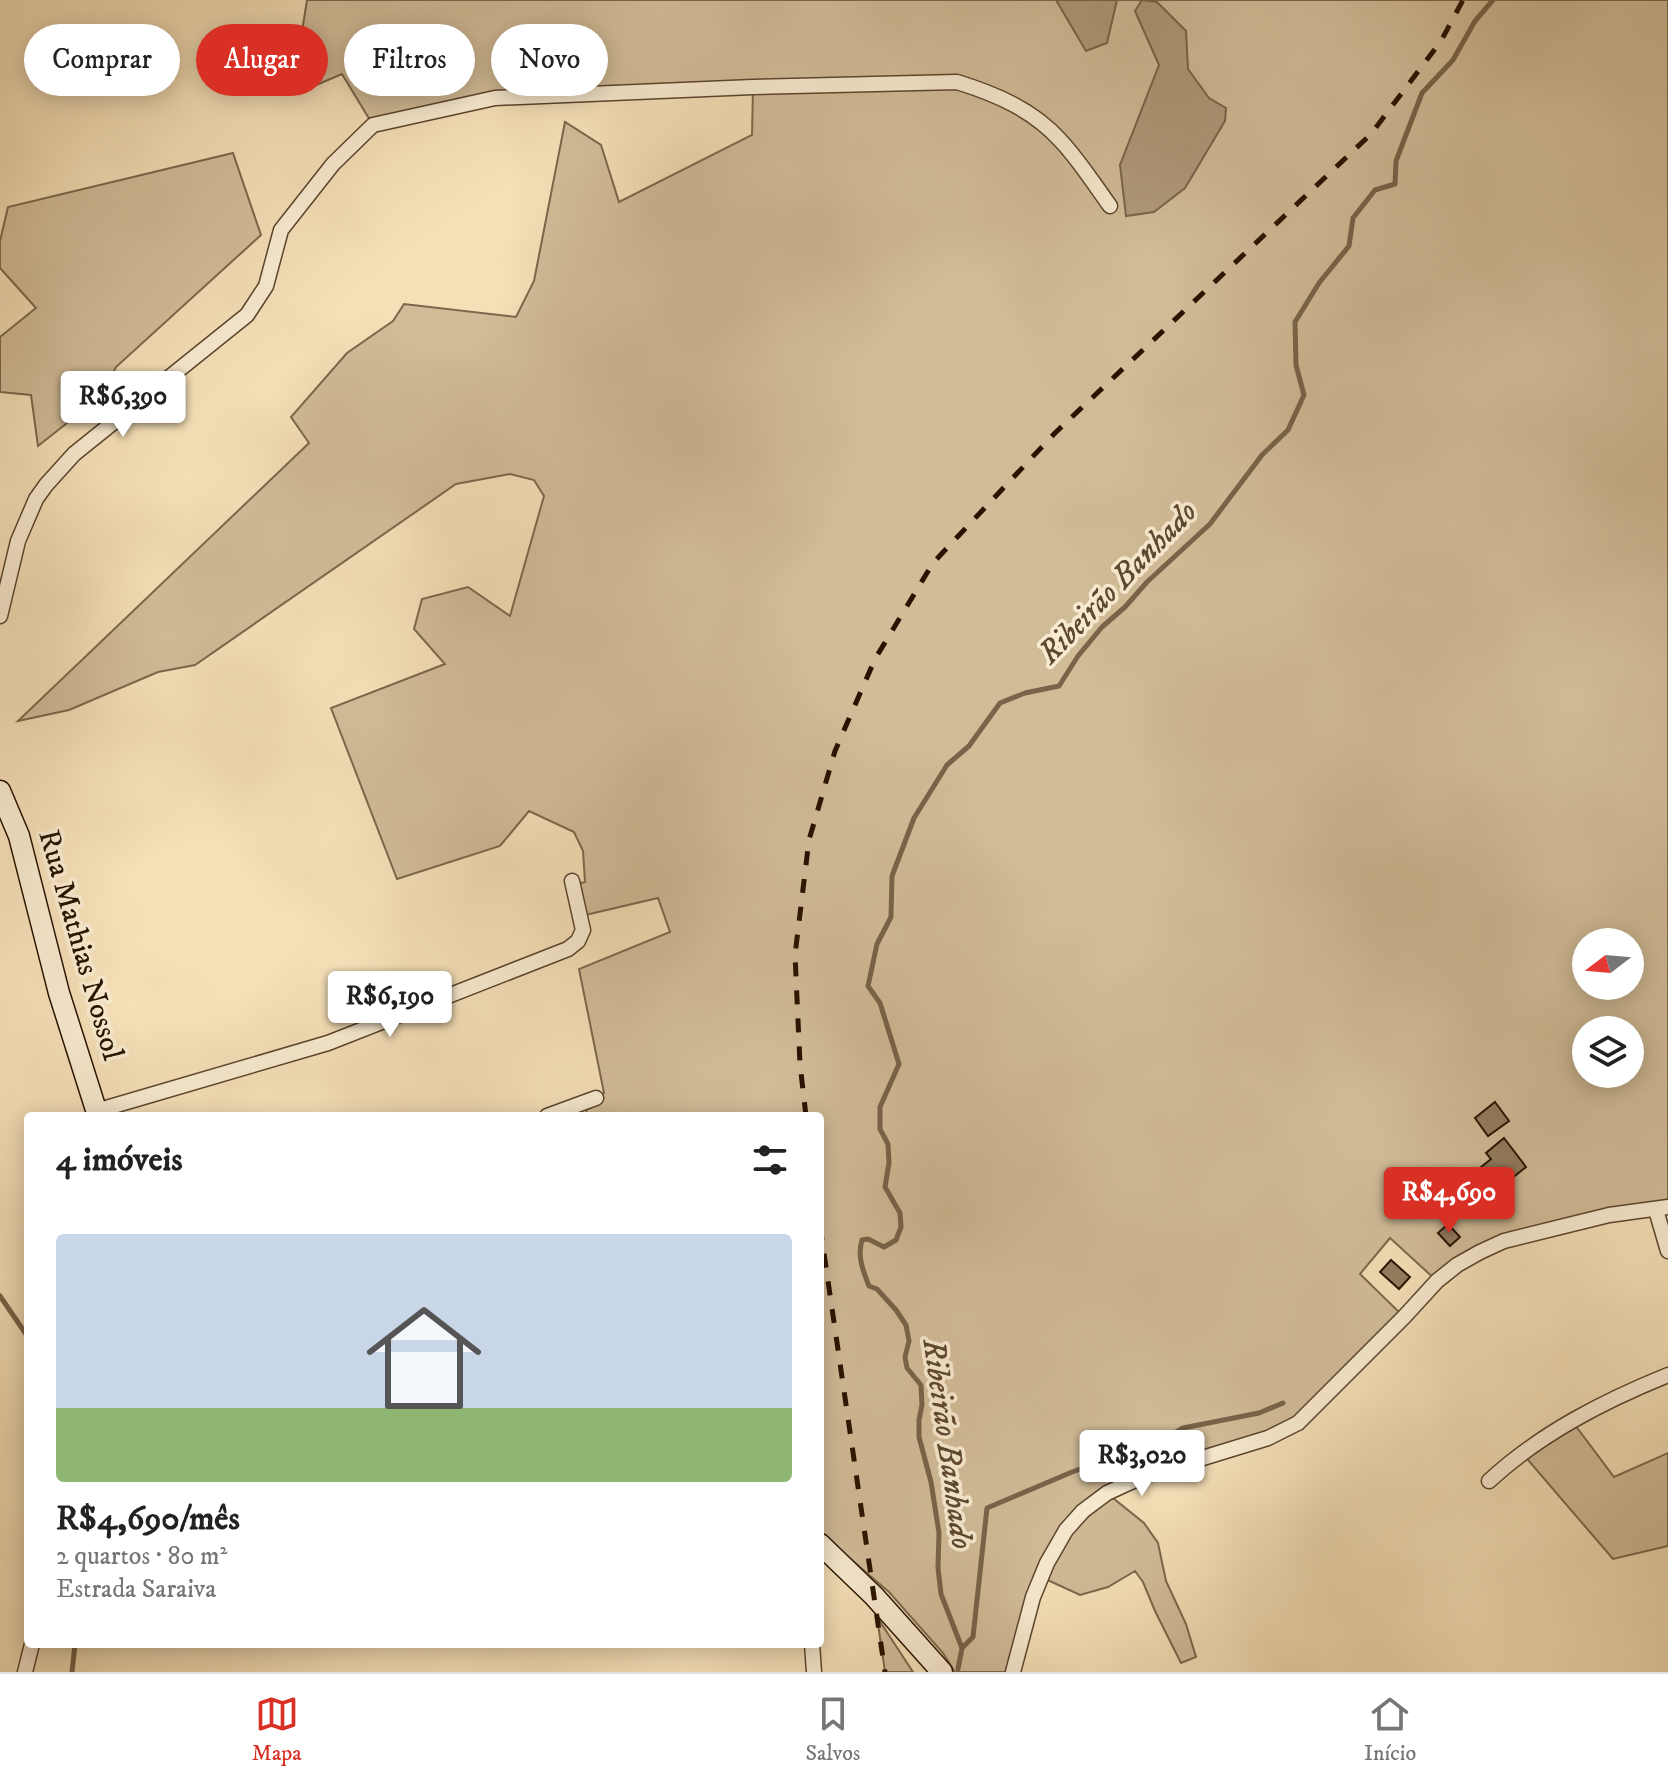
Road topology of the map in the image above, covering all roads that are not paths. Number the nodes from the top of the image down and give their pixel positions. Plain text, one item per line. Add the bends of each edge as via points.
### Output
1 (1110, 206) dead end
2 (0, 616) edge
3 (0, 791) edge
4 (572, 881) dead end
5 (596, 1098) dead end
6 (97, 1112) edge
7 (100, 1112) edge
8 (558, 1112) edge
9 (1662, 1208) edge
10 (1668, 1251) edge
11 (1668, 1375) edge
12 (1489, 1481) dead end
13 (824, 1549) edge
14 (31, 1648) edge
15 (812, 1648) edge
16 (25, 1672) edge
17 (814, 1672) edge
18 (942, 1672) edge
19 (1013, 1672) edge

1 - 2 street via 1060,139 1024,110 957,82 495,98 373,125 333,164 281,230 266,286 247,315 74,454 46,485 18,541
3 - 6 street, Rua Mathias Nossol via 19,836 59,993
4 - 7 street via 583,930 568,949 328,1043
5 - 8 street
9 - 10 street
9 - 19 street via 1609,1215 1480,1252 1437,1281 1298,1423 1107,1493 1066,1530 1047,1563
11 - 12 street via 1592,1409 1509,1462
13 - 18 street
14 - 16 street
15 - 17 street

